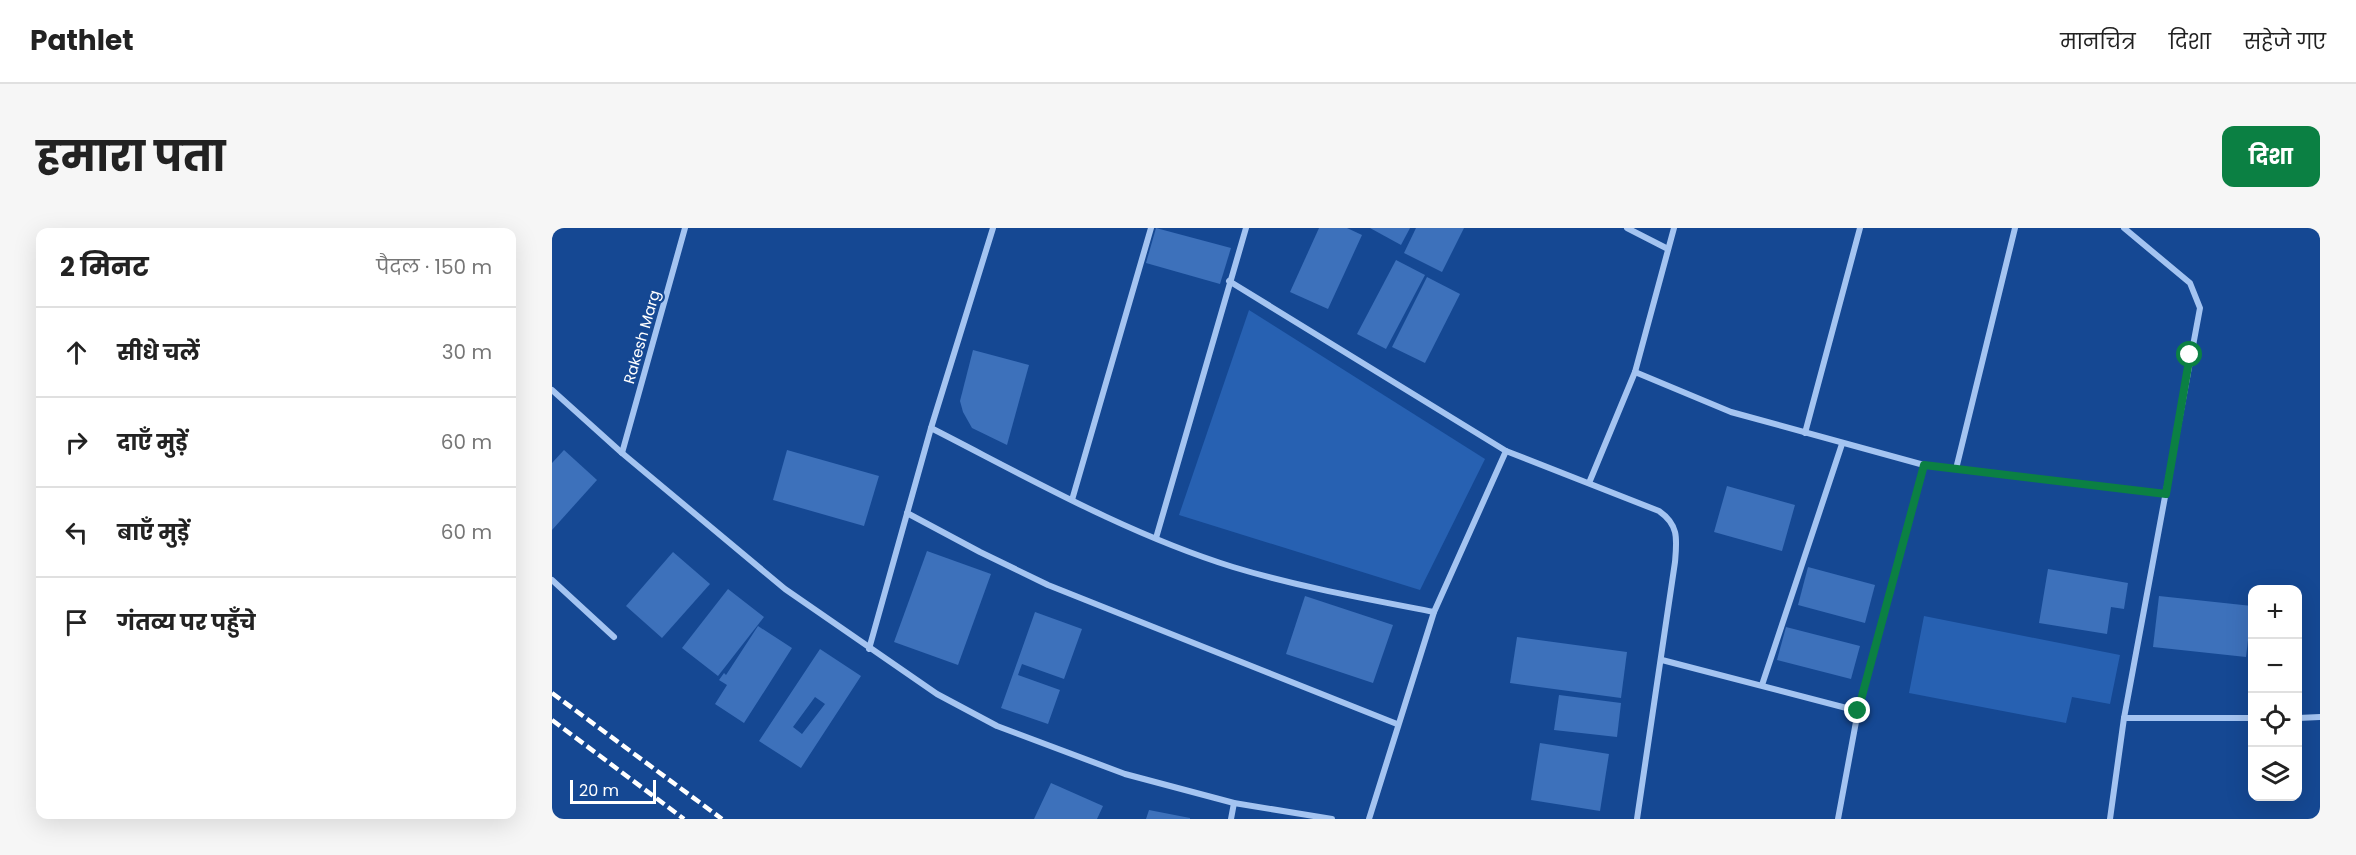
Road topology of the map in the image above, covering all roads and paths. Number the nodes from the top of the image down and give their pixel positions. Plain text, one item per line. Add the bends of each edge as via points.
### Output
1 (685, 228) edge
2 (993, 228) edge
3 (1151, 228) edge
4 (1246, 228) edge
5 (1627, 228) edge
6 (1674, 228) edge
7 (1860, 228) edge
8 (2016, 228) edge
9 (2124, 228) edge
10 (1668, 249) junction
11 (1229, 281) junction
12 (1635, 372) junction
13 (552, 390) edge
14 (930, 428) junction
15 (1804, 433) junction
16 (1842, 444) junction
17 (1506, 451) junction
18 (622, 453) junction
19 (1924, 465) junction
20 (1956, 469) junction
21 (1589, 483) junction
22 (2166, 494) junction
23 (1072, 500) junction
24 (907, 513) junction
25 (1156, 538) junction
26 (552, 580) edge
27 (1434, 612) junction
28 (614, 636) dead end
29 (869, 649) junction
30 (1662, 660) junction
31 (1762, 685) junction
32 (1858, 711) junction
33 (2320, 717) edge
34 (2124, 718) junction
35 (2248, 718) edge
36 (2302, 718) edge
37 (1397, 724) junction
38 (1234, 803) junction
39 (1231, 819) edge
40 (1332, 819) edge
41 (1369, 819) edge
42 (1637, 819) edge
43 (1839, 819) edge
44 (2110, 819) edge

1 - 18 street, Rakesh Marg
2 - 14 street
3 - 23 street
4 - 11 street
5 - 10 street
6 - 10 street
7 - 15 street
8 - 20 street
9 - 22 street via 2190,283 2200,308
10 - 12 street
11 - 17 street
11 - 25 street
12 - 15 street via 1731,412
12 - 21 street
13 - 18 street
14 - 23 street
14 - 24 street
15 - 16 street
16 - 19 street
16 - 31 street
17 - 21 street
17 - 27 street
18 - 29 street via 785,590
19 - 20 street
19 - 32 street
20 - 22 street
21 - 30 street via 1659,511 1674,528 1677,541
22 - 34 street
23 - 25 street
24 - 29 street
24 - 37 street via 1048,585
25 - 27 street via 1233,567
26 - 28 street
27 - 37 street
29 - 38 street via 937,694 997,726 1125,774
30 - 31 street
30 - 42 street
31 - 32 street
32 - 43 street
33 - 36 street
34 - 35 street
34 - 44 street
37 - 41 street
38 - 39 street
38 - 40 street

